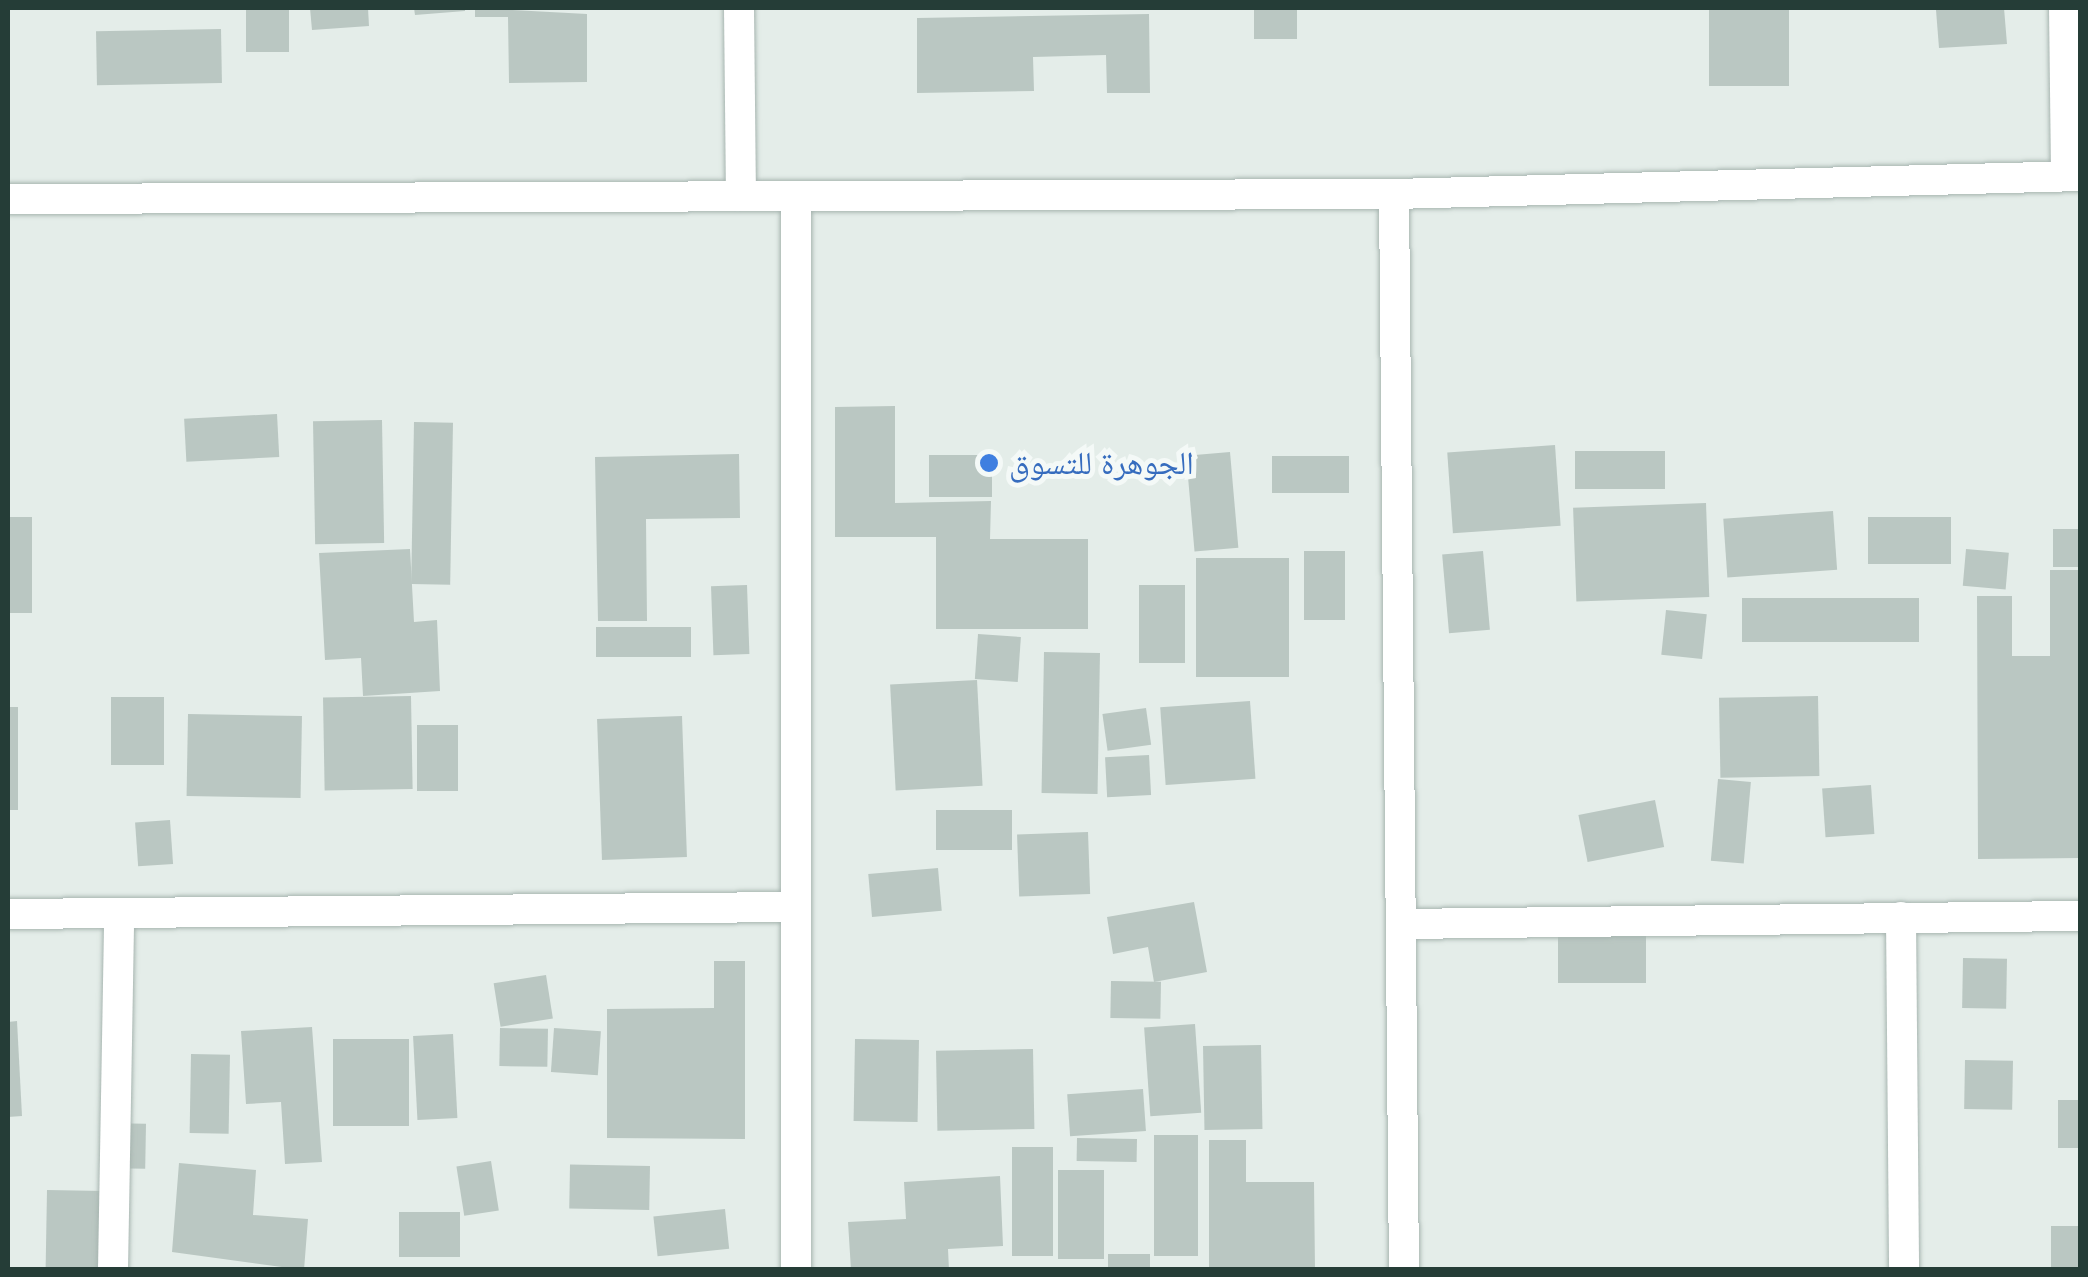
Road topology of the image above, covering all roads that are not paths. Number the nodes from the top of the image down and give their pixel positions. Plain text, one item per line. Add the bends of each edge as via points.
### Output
1 (739, 8) edge
2 (2064, 8) edge
3 (2073, 175) edge
4 (1394, 194) junction
5 (741, 196) junction
6 (796, 196) junction
7 (8, 199) edge
8 (792, 907) junction
9 (8, 914) edge
10 (120, 914) junction
11 (2080, 916) edge
12 (1900, 918) junction
13 (1401, 924) junction
14 (113, 1270) edge
15 (796, 1270) edge
16 (1404, 1270) edge
17 (1904, 1270) edge

1 - 5 street
2 - 3 street
3 - 4 street
4 - 6 street
4 - 13 street
5 - 6 street
5 - 7 street
6 - 8 street
8 - 10 street
8 - 15 street
9 - 10 street
10 - 14 street
11 - 12 street
12 - 13 street
12 - 17 street
13 - 16 street

